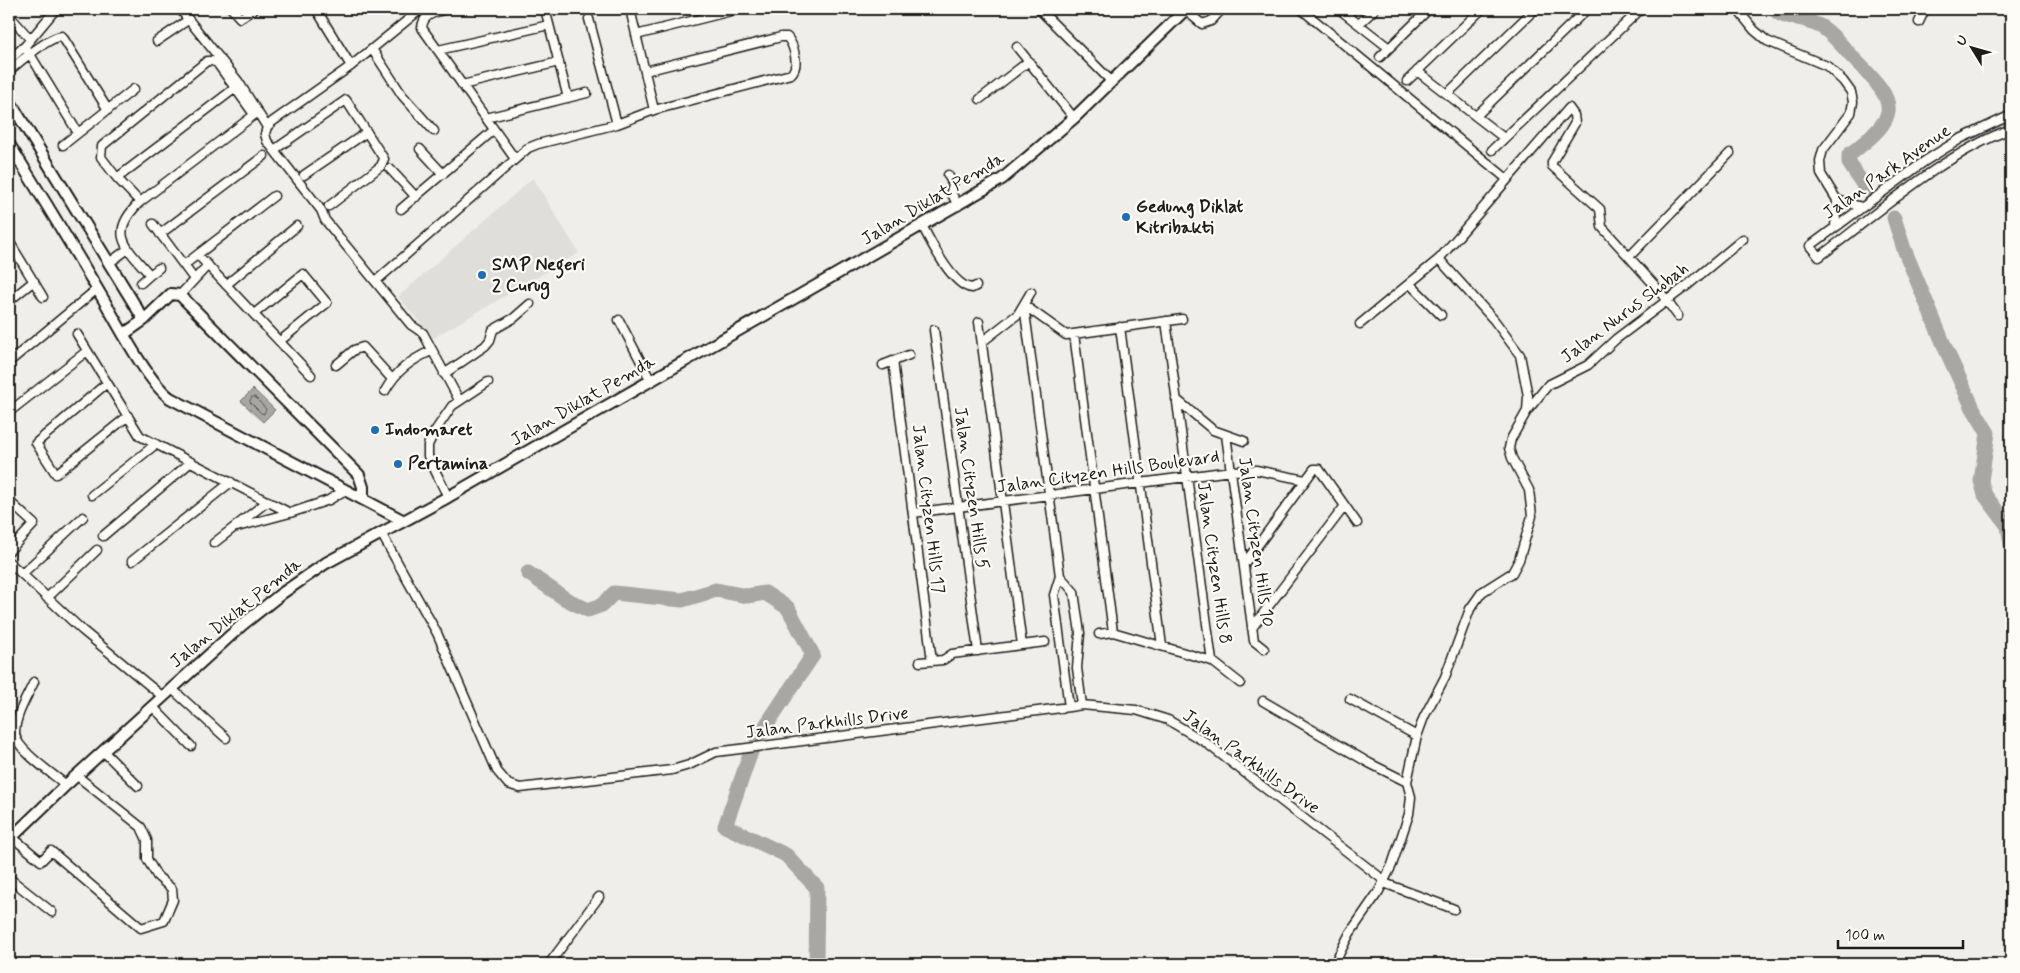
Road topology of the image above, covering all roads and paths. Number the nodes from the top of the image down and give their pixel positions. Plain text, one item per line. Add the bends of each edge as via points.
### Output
1 (54, 9) edge
2 (180, 9) edge
3 (232, 9) edge
4 (254, 9) edge
5 (316, 9) edge
6 (421, 9) edge
7 (446, 9) edge
8 (545, 9) edge
9 (630, 9) edge
10 (739, 9) edge
11 (1039, 9) edge
12 (1185, 9) edge
13 (1222, 9) edge
14 (1301, 9) edge
15 (1339, 9) edge
16 (1376, 9) edge
17 (1429, 9) edge
18 (1482, 9) edge
19 (1535, 9) edge
20 (1587, 9) edge
21 (1641, 9) edge
22 (1737, 9) edge
23 (1925, 9) edge
24 (9, 15) edge
25 (589, 19) dead end
26 (188, 20) junction
27 (1919, 22) dead end
28 (1359, 24) junction
29 (549, 25) junction
30 (636, 35) junction
31 (157, 41) dead end
32 (27, 43) junction
33 (1017, 47) dead end
34 (1389, 48) junction
35 (372, 49) junction
36 (438, 50) junction
37 (30, 54) junction
38 (1380, 57) dead end
39 (9, 60) edge
40 (559, 62) junction
41 (1029, 62) junction
42 (351, 66) junction
43 (9, 71) edge
44 (645, 71) junction
45 (1417, 71) junction
46 (1407, 81) dead end
47 (1111, 82) junction
48 (462, 85) junction
49 (134, 89) dead end
50 (234, 89) junction
51 (587, 93) dead end
52 (1447, 94) junction
53 (568, 98) junction
54 (980, 99) dead end
55 (9, 100) edge
56 (108, 110) junction
57 (654, 110) junction
58 (256, 114) junction
59 (2011, 115) edge
60 (1476, 116) junction
61 (486, 118) junction
62 (1074, 118) junction
63 (617, 124) junction
64 (267, 127) junction
65 (2011, 129) edge
66 (494, 130) junction
67 (434, 131) dead end
68 (367, 132) junction
69 (78, 133) junction
70 (1504, 138) junction
71 (9, 144) edge
72 (63, 145) dead end
73 (274, 150) junction
74 (420, 150) dead end
75 (1492, 150) dead end
76 (1730, 153) dead end
77 (264, 156) dead end
78 (515, 159) junction
79 (390, 169) dead end
80 (443, 174) junction
81 (304, 175) dead end
82 (948, 175) dead end
83 (117, 178) junction
84 (1507, 180) junction
85 (274, 196) dead end
86 (416, 197) junction
87 (1837, 200) junction
88 (140, 202) junction
89 (329, 206) dead end
90 (958, 206) junction
91 (1862, 207) junction
92 (402, 209) dead end
93 (153, 224) dead end
94 (922, 225) junction
95 (297, 226) dead end
96 (1835, 227) junction
97 (160, 234) junction
98 (1743, 239) dead end
99 (9, 241) edge
100 (128, 249) junction
101 (11, 251) edge
102 (198, 255) junction
103 (1629, 256) junction
104 (1440, 259) junction
105 (109, 262) junction
106 (184, 265) junction
107 (208, 265) junction
108 (159, 268) dead end
109 (150, 275) junction
110 (194, 280) junction
111 (34, 281) junction
112 (376, 281) junction
113 (141, 283) dead end
114 (1410, 284) junction
115 (226, 285) junction
116 (976, 286) dead end
117 (97, 289) junction
118 (1031, 292) dead end
119 (180, 295) junction
120 (43, 297) dead end
121 (9, 301) edge
122 (1668, 301) junction
123 (530, 304) dead end
124 (1024, 305) junction
125 (254, 314) junction
126 (1441, 315) dead end
127 (1678, 316) dead end
128 (1182, 319) dead end
129 (619, 320) dead end
130 (142, 321) junction
131 (1166, 321) junction
132 (979, 322) dead end
133 (1360, 324) dead end
134 (1120, 328) junction
135 (934, 330) dead end
136 (126, 332) junction
137 (77, 334) dead end
138 (1074, 334) junction
139 (280, 341) junction
140 (982, 342) junction
141 (87, 350) junction
142 (431, 351) junction
143 (909, 355) dead end
144 (893, 360) junction
145 (9, 362) edge
146 (883, 364) dead end
147 (336, 365) dead end
148 (444, 374) junction
149 (311, 375) dead end
150 (392, 378) junction
151 (651, 381) junction
152 (488, 382) dead end
153 (107, 383) junction
154 (385, 391) dead end
155 (1176, 399) junction
156 (459, 400) junction
157 (1527, 411) junction
158 (9, 412) edge
159 (128, 416) junction
160 (1226, 435) junction
161 (1244, 441) dead end
162 (156, 444) junction
163 (191, 462) junction
164 (1231, 471) junction
165 (1187, 476) junction
166 (1306, 480) junction
167 (231, 482) junction
168 (1140, 483) junction
169 (1094, 489) junction
170 (345, 490) junction
171 (92, 495) dead end
172 (1049, 495) junction
173 (448, 497) junction
174 (363, 499) junction
175 (9, 501) edge
176 (268, 501) junction
177 (1003, 501) junction
178 (958, 507) junction
179 (1344, 507) junction
180 (290, 512) junction
181 (913, 513) junction
182 (83, 517) dead end
183 (404, 521) junction
184 (1357, 523) dead end
185 (232, 528) junction
186 (381, 533) junction
187 (103, 536) dead end
188 (214, 543) dead end
189 (97, 550) dead end
190 (9, 551) edge
191 (132, 561) dead end
192 (9, 562) edge
193 (1244, 564) junction
194 (22, 574) junction
195 (1060, 576) junction
196 (47, 598) junction
197 (1252, 628) junction
198 (1114, 632) junction
199 (1099, 634) dead end
200 (1045, 642) dead end
201 (1022, 645) junction
202 (1162, 646) junction
203 (1264, 649) dead end
204 (978, 651) junction
205 (932, 661) junction
206 (1212, 661) junction
207 (920, 662) dead end
208 (34, 682) dead end
209 (1240, 683) dead end
210 (171, 688) junction
211 (162, 696) junction
212 (1350, 699) dead end
213 (1263, 701) dead end
214 (1082, 705) junction
215 (152, 706) junction
216 (1069, 707) junction
217 (1417, 736) junction
218 (226, 738) dead end
219 (191, 746) dead end
220 (103, 751) junction
221 (76, 775) junction
222 (1407, 782) junction
223 (66, 785) junction
224 (138, 786) dead end
225 (10, 838) edge
226 (9, 878) edge
227 (1383, 880) junction
228 (599, 897) dead end
229 (1454, 909) dead end
230 (52, 912) dead end
231 (549, 964) edge
232 (1334, 964) edge

1 - 32 street
2 - 26 street
3 - 4 street via 240,18
5 - 42 street
6 - 35 street
7 - 36 street via 426,16 423,21 422,28
8 - 29 street
9 - 30 street
10 - 30 street
11 - 47 street
12 - 13 street via 1202,24 1211,21
12 - 47 street, Jalan Diklat Pemda
14 - 84 street
15 - 28 street
16 - 28 street
17 - 34 street
18 - 45 street
19 - 52 street
20 - 60 street
21 - 70 street
22 - 87 street via 1767,41 1827,66 1851,92 1851,113 1823,150 1820,161 1821,174
23 - 27 street
24 - 32 street
25 - 63 street
26 - 31 street
26 - 58 street via 238,81
28 - 34 street
29 - 36 street
29 - 40 street
30 - 44 street
32 - 37 street
32 - 39 street
33 - 41 street
34 - 38 street
35 - 42 street
35 - 67 street via 402,94
36 - 48 street
37 - 43 street
37 - 56 street via 63,36
37 - 69 street
40 - 48 street
40 - 53 street
41 - 54 street
41 - 62 street
42 - 64 street
44 - 57 street
44 - 57 street via 781,37 790,41 796,65 791,74
45 - 46 street
45 - 52 street
47 - 62 street, Jalan Diklat Pemda
48 - 61 street
49 - 56 street
50 - 58 street
50 - 83 street
50 - 83 street via 217,63 207,61 102,146 102,157
51 - 53 street
52 - 60 street
53 - 61 street
55 - 105 street
56 - 69 street
57 - 63 street
58 - 64 street
58 - 88 street
59 - 91 street, Jalan Park Avenue via 1952,144
60 - 70 street
61 - 66 street
62 - 90 street, Jalan Diklat Pemda via 1002,179
63 - 78 street via 538,144
64 - 73 street via 267,141
65 - 96 street, Jalan Park Avenue via 1932,172 1819,257 1810,246
66 - 78 street
66 - 80 street
68 - 73 street via 346,100
68 - 81 street
68 - 89 street via 384,159 382,164
69 - 72 street
70 - 75 street
71 - 117 street
73 - 112 street via 321,210 325,220
74 - 80 street
76 - 103 street
77 - 97 street
78 - 112 street
79 - 86 street
80 - 86 street
82 - 90 street
83 - 88 street
84 - 103 street via 1569,108 1575,123 1552,166 1600,210 1602,226
84 - 104 street
85 - 102 street
86 - 92 street
87 - 91 street
87 - 96 street
88 - 100 street via 126,215 122,225 123,241
90 - 94 street, Jalan Diklat Pemda
91 - 96 street, Jalan Park Avenue
93 - 97 street
94 - 116 street via 954,275 966,287
94 - 151 street, Jalan Diklat Pemda
95 - 115 street
97 - 106 street
98 - 122 street, Jalan Nurus Shobah
99 - 101 street
100 - 105 street
100 - 109 street
101 - 111 street
102 - 106 street
102 - 107 street
103 - 122 street
104 - 114 street
104 - 157 street via 1520,355 1528,396
105 - 130 street
106 - 110 street
107 - 110 street
107 - 115 street
108 - 109 street
109 - 113 street
110 - 119 street
111 - 120 street
111 - 121 street
112 - 142 street via 411,325 423,333
114 - 126 street
114 - 133 street
115 - 125 street
117 - 136 street
117 - 145 street
118 - 124 street
119 - 130 street via 172,294
119 - 174 street via 358,476 363,487
122 - 127 street
122 - 157 street, Jalan Nurus Shobah via 1583,368 1548,385
123 - 148 street via 493,330 485,346
124 - 138 street via 1066,335
124 - 140 street via 1018,314
124 - 172 street
125 - 139 street
125 - 139 street via 303,274 327,303
128 - 131 street
129 - 151 street
130 - 136 street
131 - 134 street
131 - 155 street, Jalan Cityzen Hills 8
132 - 140 street
134 - 138 street
134 - 168 street
135 - 178 street, Jalan Cityzen Hills 5
136 - 170 street via 160,390 170,398
137 - 141 street
138 - 169 street
139 - 149 street
140 - 177 street
141 - 153 street
141 - 158 street
142 - 148 street
142 - 150 street via 413,359
143 - 144 street
144 - 146 street
144 - 181 street, Jalan Cityzen Hills 17
147 - 150 street via 363,347
148 - 156 street
150 - 154 street
151 - 173 street, Jalan Diklat Pemda
152 - 156 street
153 - 159 street
153 - 159 street via 36,443 56,474
155 - 160 street, Jalan Cityzen Hills 10 via 1213,430
155 - 165 street, Jalan Cityzen Hills 8
156 - 173 street via 435,430 427,451
157 - 217 street, Jalan Nurus Shobah via 1509,448 1529,490 1532,504 1532,516 1519,560 1512,573 1482,592 1470,609 1445,678
159 - 162 street via 140,436
160 - 161 street, Jalan Cityzen Hills 10
160 - 164 street, Jalan Cityzen Hills 10
162 - 163 street
162 - 171 street
163 - 167 street
163 - 187 street
164 - 165 street, Jalan Cityzen Hills Boulevard
164 - 166 street, Jalan Cityzen Hills Boulevard via 1256,470
164 - 193 street, Jalan Cityzen Hills 10
165 - 168 street, Jalan Cityzen Hills Boulevard
165 - 206 street, Jalan Cityzen Hills 8
166 - 179 street via 1314,469 1319,469
166 - 193 street
167 - 176 street
167 - 191 street
168 - 169 street, Jalan Cityzen Hills Boulevard
168 - 202 street
169 - 172 street, Jalan Cityzen Hills Boulevard
169 - 198 street
170 - 174 street
170 - 180 street via 329,500
172 - 177 street, Jalan Cityzen Hills Boulevard
172 - 195 street
173 - 183 street, Jalan Diklat Pemda
174 - 183 street
175 - 190 street via 34,524
176 - 180 street
176 - 185 street
177 - 178 street, Jalan Cityzen Hills Boulevard
177 - 201 street
178 - 181 street, Jalan Cityzen Hills Boulevard
178 - 204 street, Jalan Cityzen Hills 5
179 - 184 street
179 - 197 street
180 - 185 street
181 - 205 street, Jalan Cityzen Hills 17
182 - 194 street
183 - 186 street, Jalan Diklat Pemda
185 - 188 street
186 - 210 street, Jalan Diklat Pemda via 326,563 281,594
186 - 216 street, Jalan Parkhills Drive via 437,633 497,771 508,784 520,788 672,770 716,752
189 - 196 street
192 - 194 street
193 - 197 street, Jalan Cityzen Hills 10
194 - 196 street
195 - 214 street via 1074,592 1080,633 1077,668
195 - 216 street via 1054,595
196 - 211 street
197 - 203 street, Jalan Cityzen Hills 10 via 1254,642
198 - 199 street
198 - 202 street
200 - 201 street
201 - 204 street
202 - 206 street
204 - 205 street via 952,654 943,660
205 - 207 street
206 - 209 street
208 - 223 street via 17,720 17,741
210 - 211 street, Jalan Diklat Pemda
210 - 218 street
211 - 215 street, Jalan Diklat Pemda
212 - 217 street
213 - 222 street via 1368,763
214 - 216 street, Jalan Parkhills Drive
214 - 227 street, Jalan Parkhills Drive via 1136,710 1168,720 1205,742
215 - 219 street
215 - 220 street, Jalan Diklat Pemda
217 - 222 street, Jalan Nurus Shobah
220 - 221 street, Jalan Diklat Pemda
220 - 224 street
221 - 223 street, Jalan Diklat Pemda
221 - 225 street via 141,827 147,840 146,859 157,876 172,889 173,900 164,921 141,928 51,851 41,861
222 - 227 street, Jalan Nurus Shobah via 1411,797 1409,814 1392,865
223 - 225 street, Jalan Diklat Pemda
226 - 230 street
227 - 229 street, Jalan Parkhills Drive
227 - 232 street, Jalan Nurus Shobah
228 - 231 street

